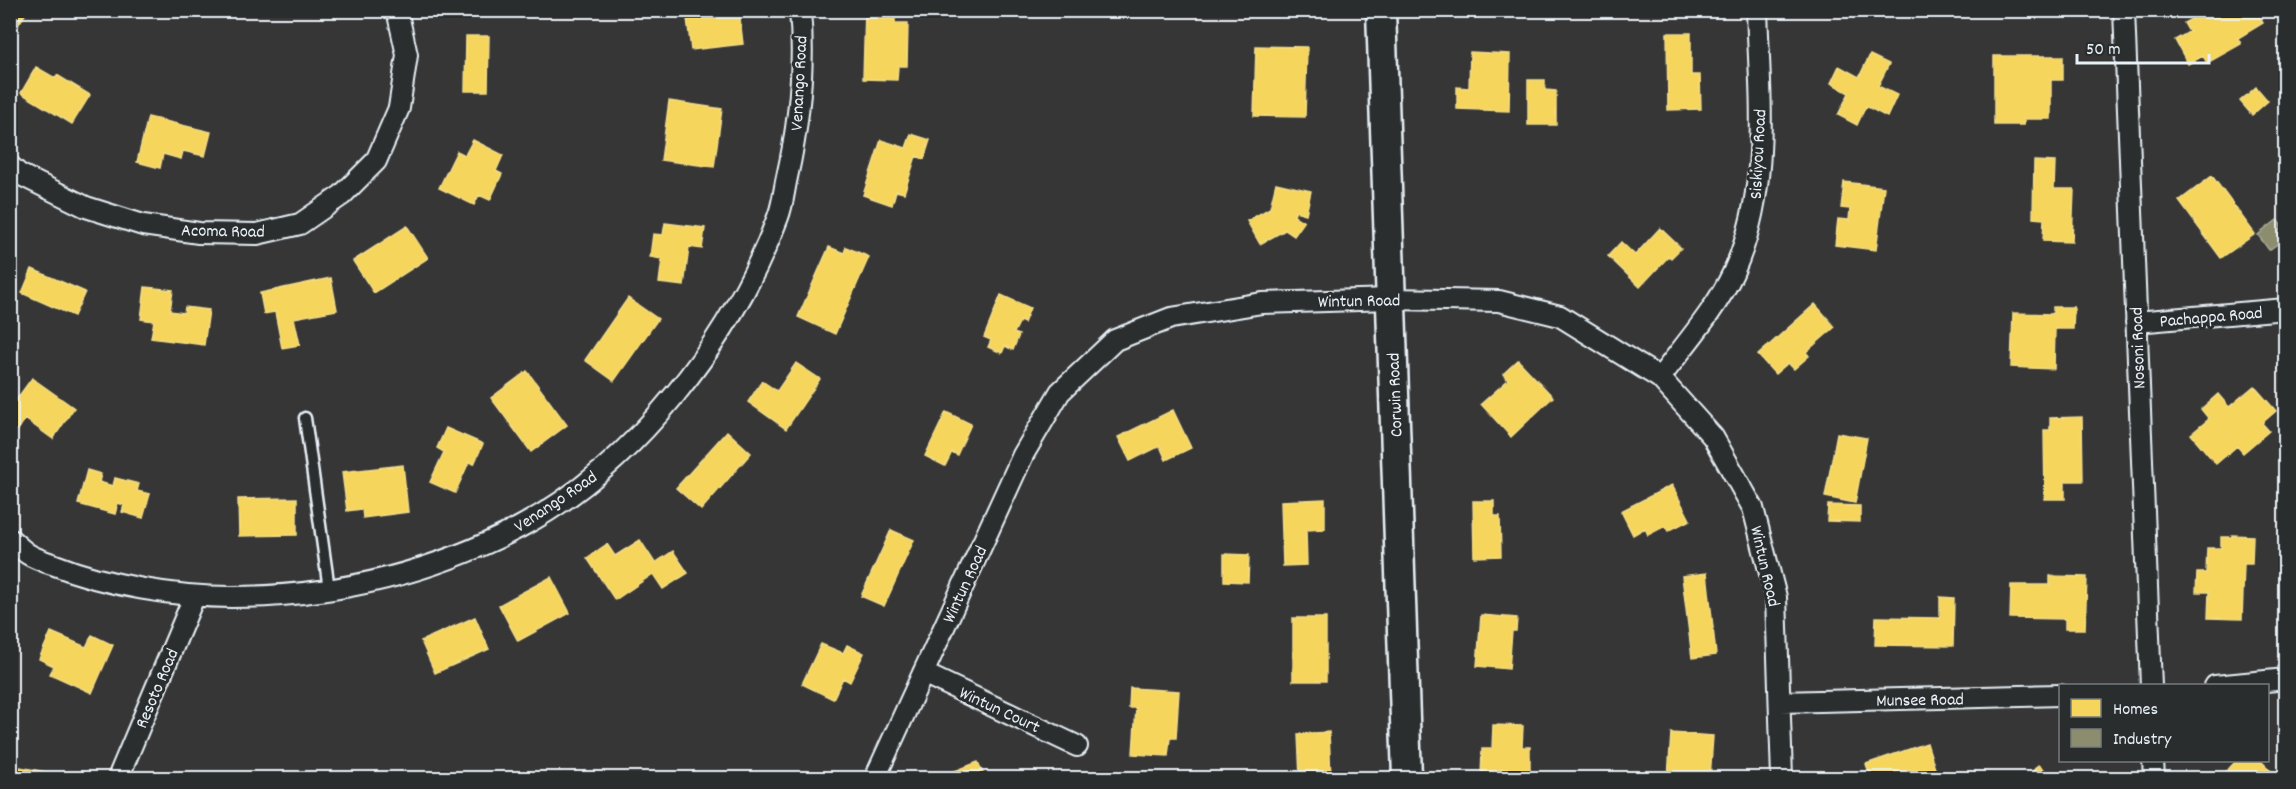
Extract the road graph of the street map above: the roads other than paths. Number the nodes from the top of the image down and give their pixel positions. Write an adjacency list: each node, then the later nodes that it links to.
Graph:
1 (396, 10): 6 (street, Acoma Road)
2 (800, 10): 13 (street, Venango Road)
3 (1381, 10): 7 (main road, Corwin Road)
4 (1756, 10): 10 (street, Siskiyou Road)
5 (2124, 10): 9 (street, Nosoni Road)
6 (13, 175)
7 (1391, 299): 10 (street, Wintun Road); 15 (street, Wintun Road); 25 (main road, Corwin Road)
8 (2286, 309): 9 (street, Pachappa Road)
9 (2136, 322): 17 (street, Nosoni Road)
10 (1660, 378): 20 (street, Wintun Road)
11 (305, 418): 13 (lane)
12 (10, 539): 14 (street, Venango Road)
13 (329, 589): 14 (street, Venango Road)
14 (194, 597): 23 (street, Resoto Road)
15 (923, 673): 21 (street, Wintun Court); 24 (street, Wintun Road)
16 (2286, 679): 18 (street)
17 (2151, 684)
18 (2235, 684)
19 (2059, 694): 20 (street, Munsee Road)
20 (1780, 702): 26 (street, Wintun Road)
21 (1077, 746)
22 (2153, 762): 27 (street)
23 (118, 778)
24 (875, 778)
25 (1407, 778)
26 (1782, 778)
27 (2154, 778)

